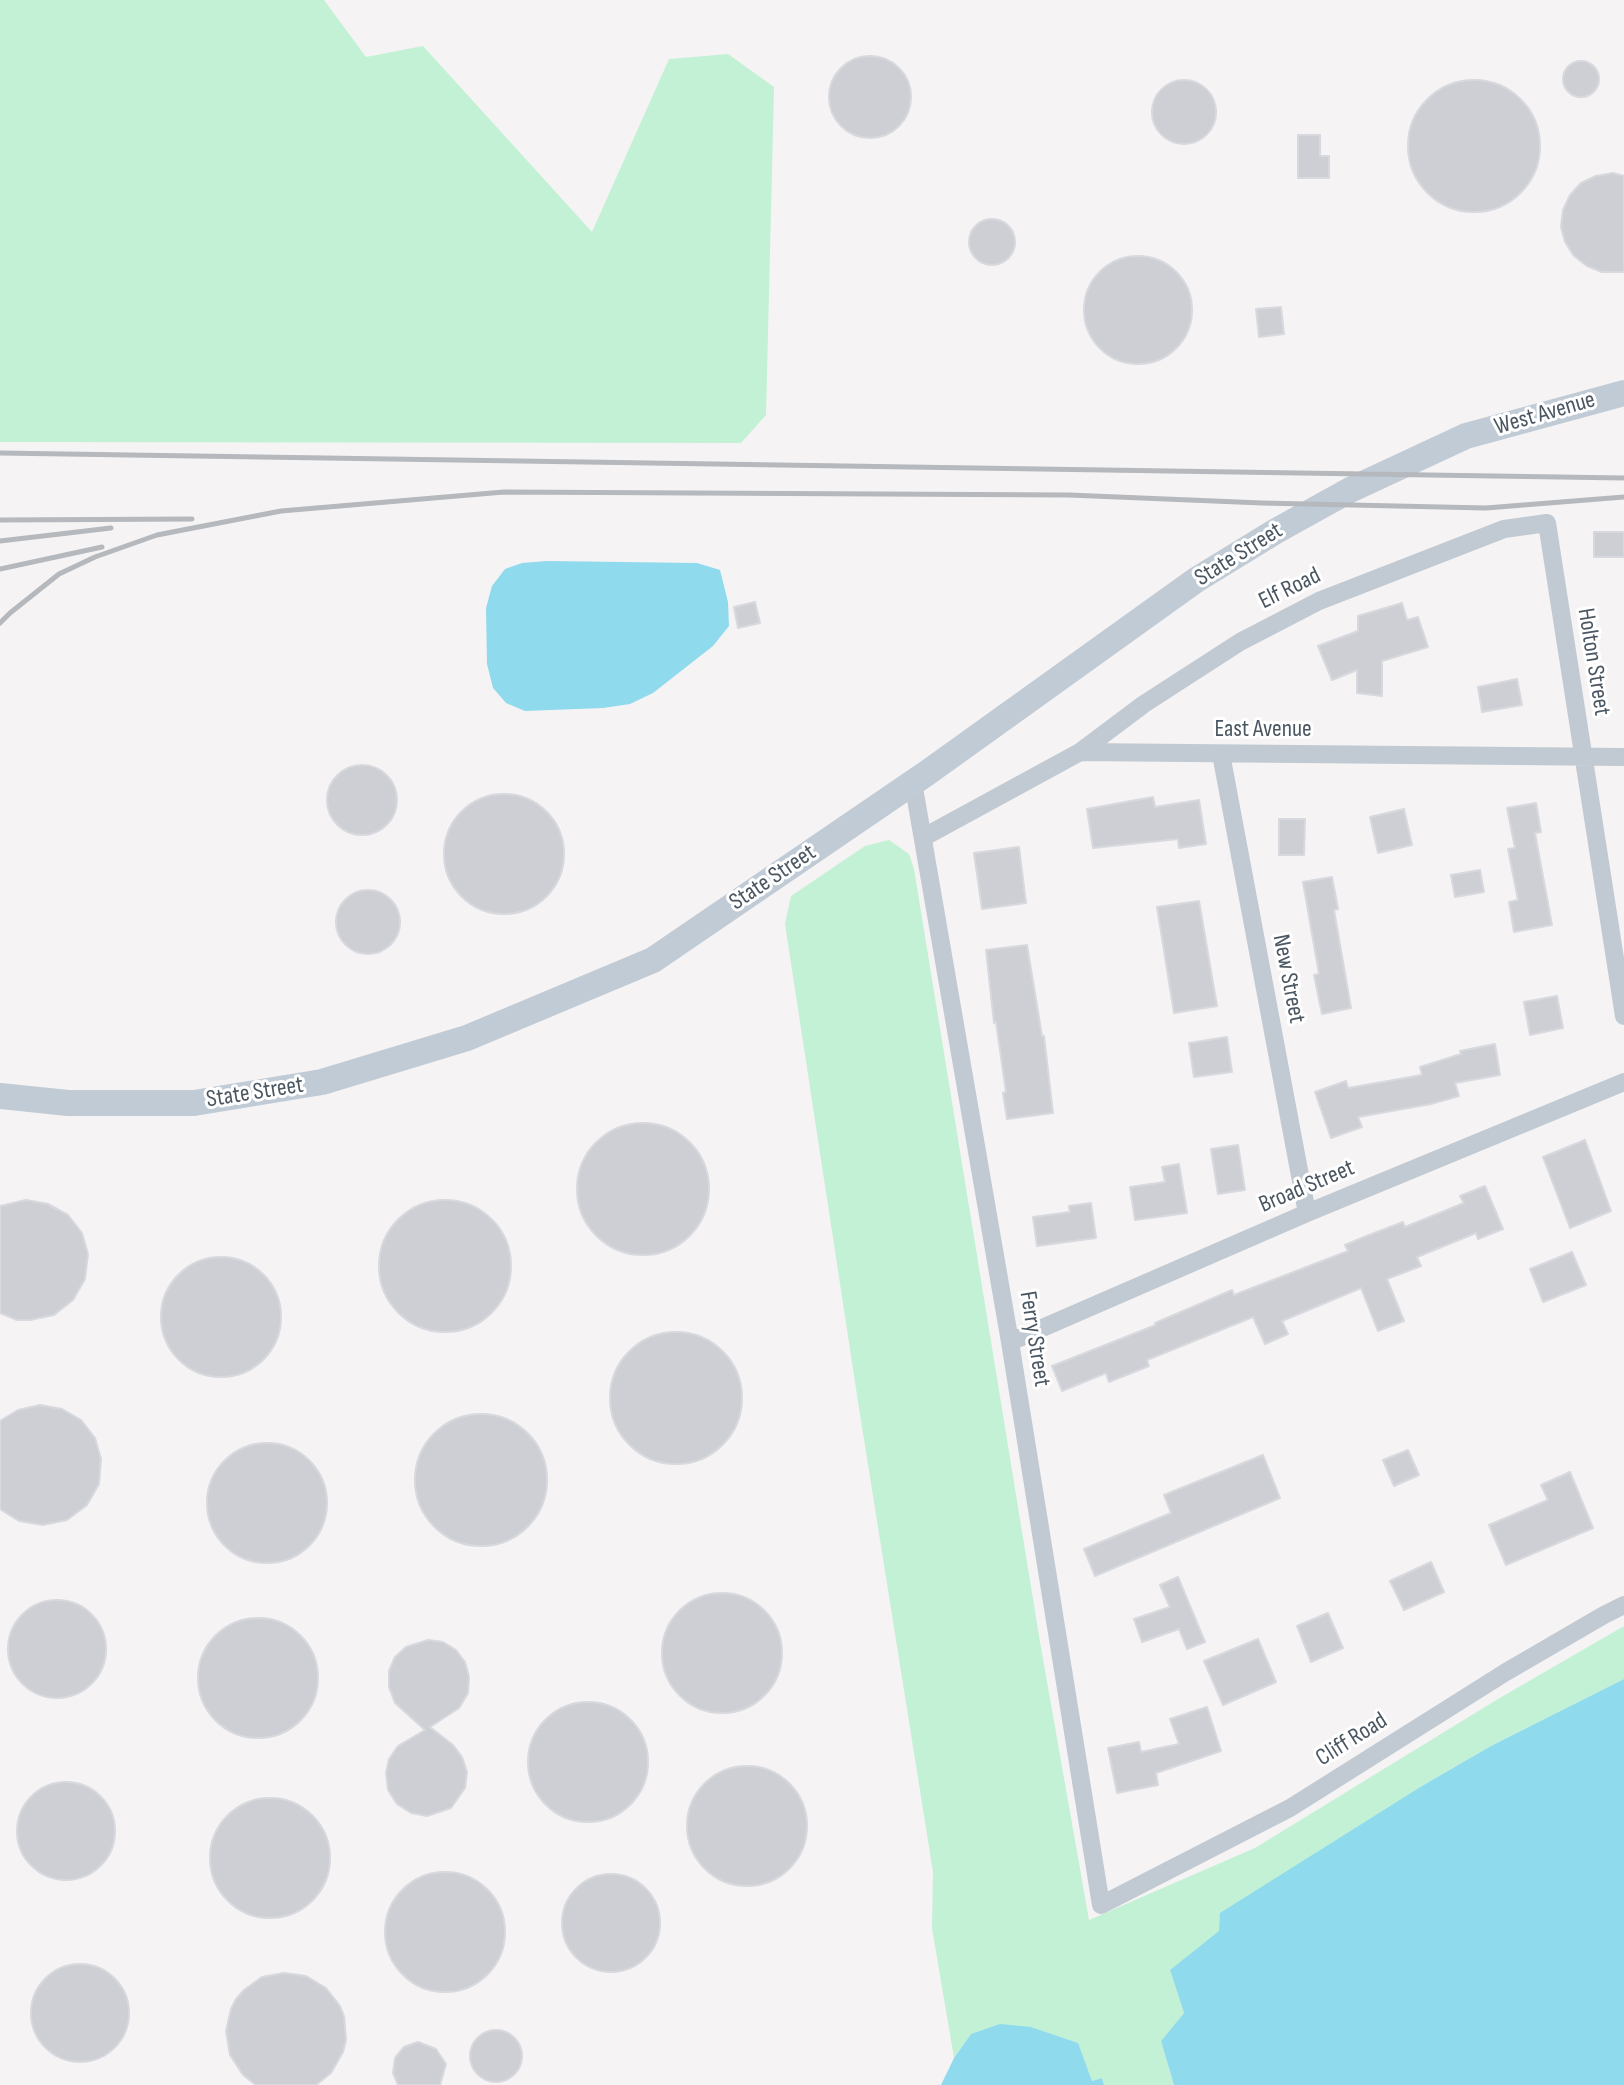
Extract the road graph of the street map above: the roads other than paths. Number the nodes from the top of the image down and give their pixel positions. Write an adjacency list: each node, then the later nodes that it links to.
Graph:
1 (1624, 393): 2 (street, West Avenue)
2 (1466, 436): 8 (street, State Street)
3 (1547, 523): 4 (street, Elf Road); 6 (street, Holton Street)
4 (1080, 752): 5 (street, East Avenue); 9 (street, East Avenue)
5 (1221, 754): 6 (street, East Avenue); 13 (street, New Street)
6 (1583, 755): 7 (street, East Avenue); 10 (street, Holton Street)
7 (1624, 757)
8 (913, 782): 9 (street, Ferry Street); 12 (street, State Street)
9 (924, 837): 14 (street, Ferry Street)
10 (1624, 1016)
11 (1624, 1082): 13 (street, Broad Street)
12 (0, 1096)
13 (1307, 1213): 14 (street, Broad Street)
14 (1010, 1342): 16 (street, Ferry Street)
15 (1624, 1605): 16 (street, Cliff Road)
16 (1101, 1905)

